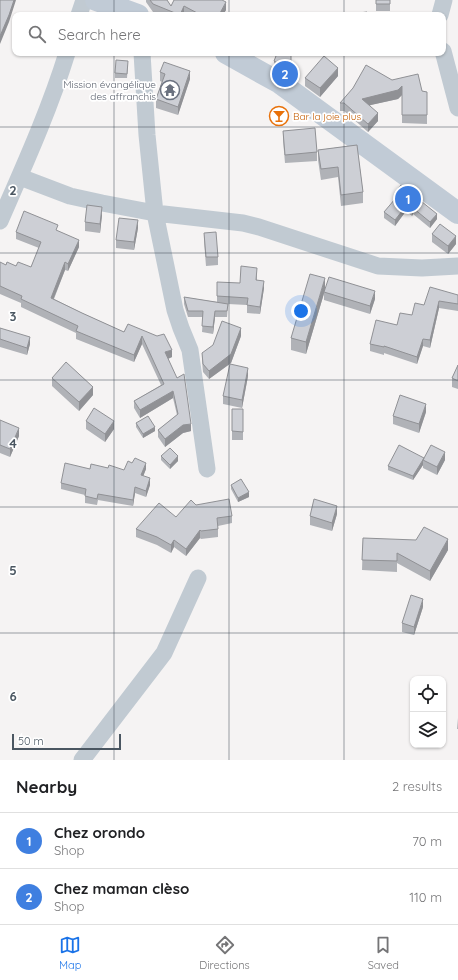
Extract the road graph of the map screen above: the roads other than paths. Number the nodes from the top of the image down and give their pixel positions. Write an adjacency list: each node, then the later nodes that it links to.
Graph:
1 (84, 0): 5 (street)
2 (96, 0): 4 (street)
3 (444, 0): 6 (street)
4 (130, 8)
5 (80, 12)
6 (441, 12)
7 (66, 56): 12 (street)
8 (142, 56): 14 (street)
9 (231, 56): 15 (street)
10 (444, 56): 11 (street)
11 (458, 108)
12 (20, 177): 13 (street); 14 (street)
13 (2, 210)
14 (155, 213): 16 (street); 17 (street)
15 (458, 213)
16 (458, 266)
17 (207, 469)
18 (198, 578): 19 (street)
19 (82, 760)

